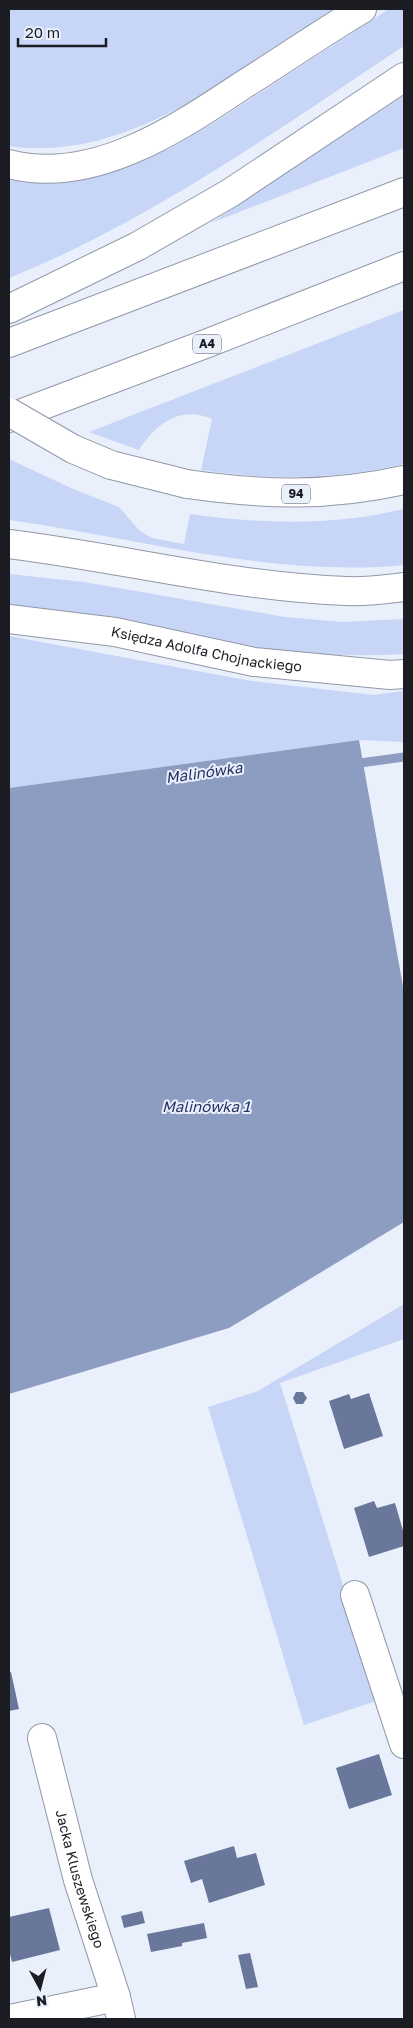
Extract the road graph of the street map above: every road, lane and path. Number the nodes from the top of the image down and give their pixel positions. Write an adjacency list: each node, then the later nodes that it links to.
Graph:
1 (362, 9): 3 (main road)
2 (404, 77): 6 (main road)
3 (9, 164)
4 (404, 192): 7 (main road)
5 (404, 266): 9 (main road, A4)
6 (9, 309)
7 (9, 343)
8 (9, 412): 10 (main road, 94, bridge)
9 (9, 418)
10 (404, 480)
11 (9, 544): 12 (main road)
12 (404, 587)
13 (9, 619): 14 (main road, Księdza Adolfa Chojnackiego)
14 (404, 674)
15 (355, 1595): 17 (main road)
16 (42, 1738): 18 (main road, Jacka Kluszewskiego)
17 (404, 1744)
18 (119, 2008): 19 (main road)
19 (10, 2019)

